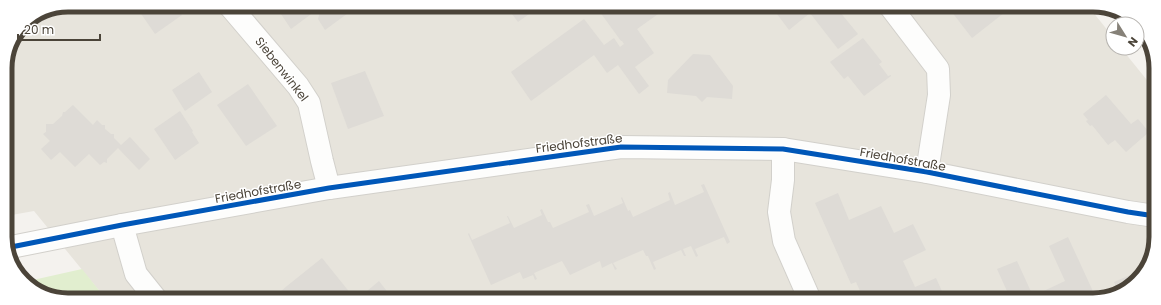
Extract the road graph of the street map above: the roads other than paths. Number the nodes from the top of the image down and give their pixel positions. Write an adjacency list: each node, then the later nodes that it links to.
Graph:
1 (235, 12): 5 (street, Siebenwinkel)
2 (895, 12): 4 (street)
3 (783, 149): 4 (street, Friedhofstraße); 5 (street, Friedhofstraße); 10 (street)
4 (927, 172): 6 (street, Friedhofstraße)
5 (329, 188): 7 (street, Friedhofstraße)
6 (1149, 215)
7 (122, 225): 8 (street, Friedhofstraße); 9 (street)
8 (13, 247)
9 (151, 293)
10 (807, 293)

